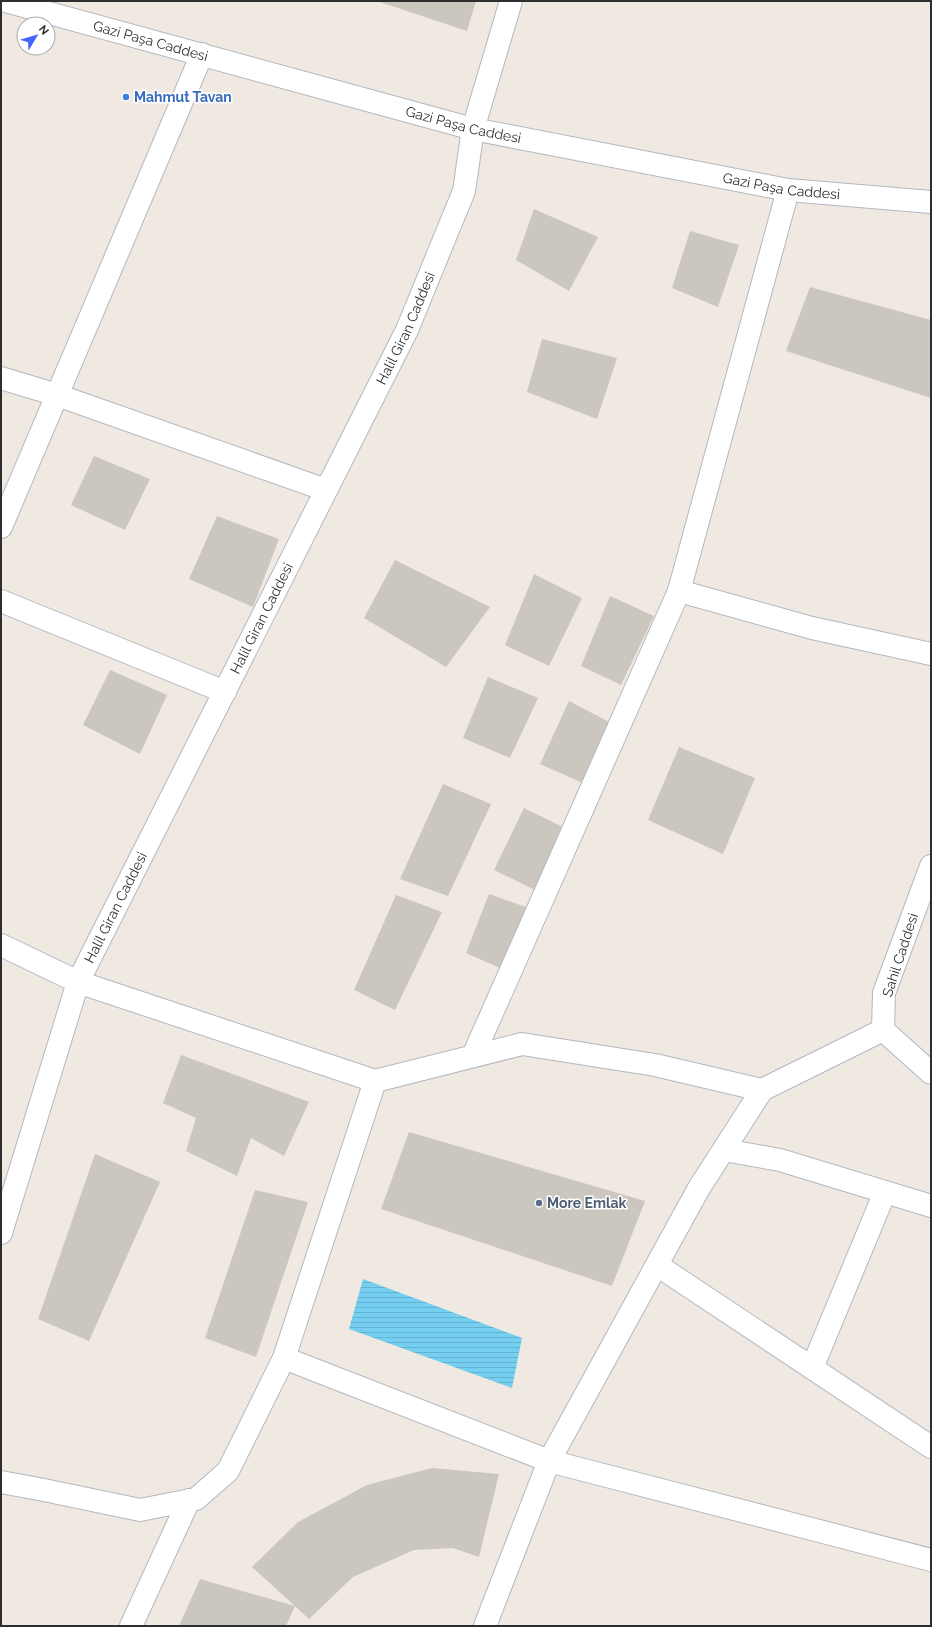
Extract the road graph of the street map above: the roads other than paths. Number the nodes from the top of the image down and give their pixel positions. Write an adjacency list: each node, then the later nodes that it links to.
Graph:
1 (5, 1): 3 (street); 4 (street, Gazi Paşa Caddesi)
2 (511, 1): 5 (street, Halil Giran Caddesi)
3 (1, 10)
4 (202, 54): 5 (street, Gazi Paşa Caddesi); 9 (street)
5 (473, 129): 6 (street, Gazi Paşa Caddesi); 10 (street, Halil Giran Caddesi)
6 (788, 190): 7 (street, Gazi Paşa Caddesi); 12 (street)
7 (931, 202)
8 (1, 378): 9 (street)
9 (57, 395): 10 (street); 11 (street)
10 (326, 490): 15 (street, Halil Giran Caddesi)
11 (1, 527)
12 (679, 591): 14 (street); 20 (street)
13 (1, 601): 15 (street)
14 (931, 654)
15 (225, 692): 18 (street, Halil Giran Caddesi)
16 (931, 866): 19 (street, Sahil Caddesi)
17 (1, 945): 18 (street)
18 (78, 982): 22 (street); 27 (street, Halil Giran Caddesi)
19 (883, 1030): 21 (street); 23 (street)
20 (473, 1056): 22 (street); 23 (street)
21 (931, 1073)
22 (375, 1081): 29 (street)
23 (762, 1090): 24 (street)
24 (724, 1150): 25 (street); 28 (street)
25 (885, 1192): 26 (street); 30 (street)
26 (931, 1206)
27 (1, 1234)
28 (657, 1265): 30 (street); 32 (street)
29 (284, 1358): 32 (street); 34 (street)
30 (812, 1368): 31 (street)
31 (931, 1447)
32 (549, 1461): 35 (street); 37 (street)
33 (1, 1482): 34 (street)
34 (189, 1500): 36 (street)
35 (931, 1560)
36 (131, 1626)
37 (485, 1626)

